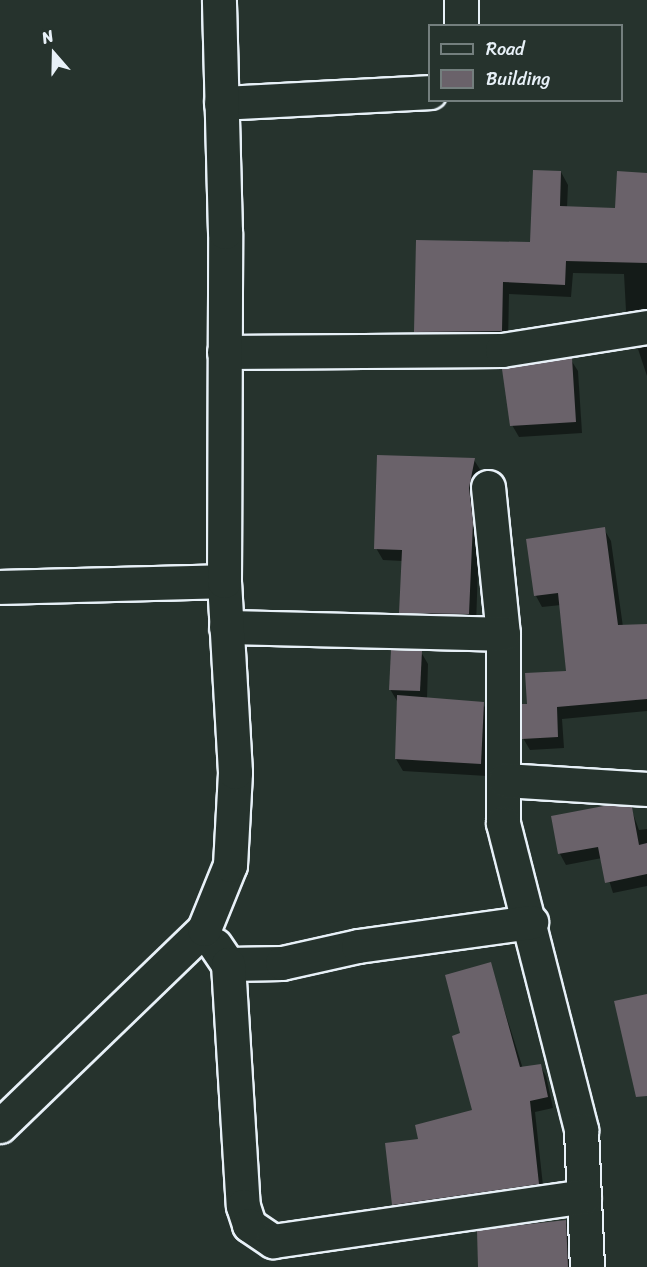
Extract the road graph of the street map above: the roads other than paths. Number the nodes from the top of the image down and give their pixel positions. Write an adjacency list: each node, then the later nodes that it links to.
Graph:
1 (219, 0): 5 (street)
2 (461, 0): 3 (street)
3 (460, 24)
4 (428, 92): 5 (street)
5 (221, 103): 7 (street)
6 (647, 327): 7 (street)
7 (224, 352): 9 (street)
8 (488, 487): 12 (street)
9 (224, 581): 10 (street); 11 (street)
10 (0, 587)
11 (226, 627): 12 (street); 16 (street)
12 (503, 634): 13 (street)
13 (505, 780): 14 (street); 15 (street)
14 (647, 789)
15 (531, 922): 17 (street); 19 (street)
16 (204, 929): 17 (street); 18 (street)
17 (228, 964): 19 (street)
18 (0, 1126)
19 (584, 1196): 20 (street)
20 (587, 1267)

